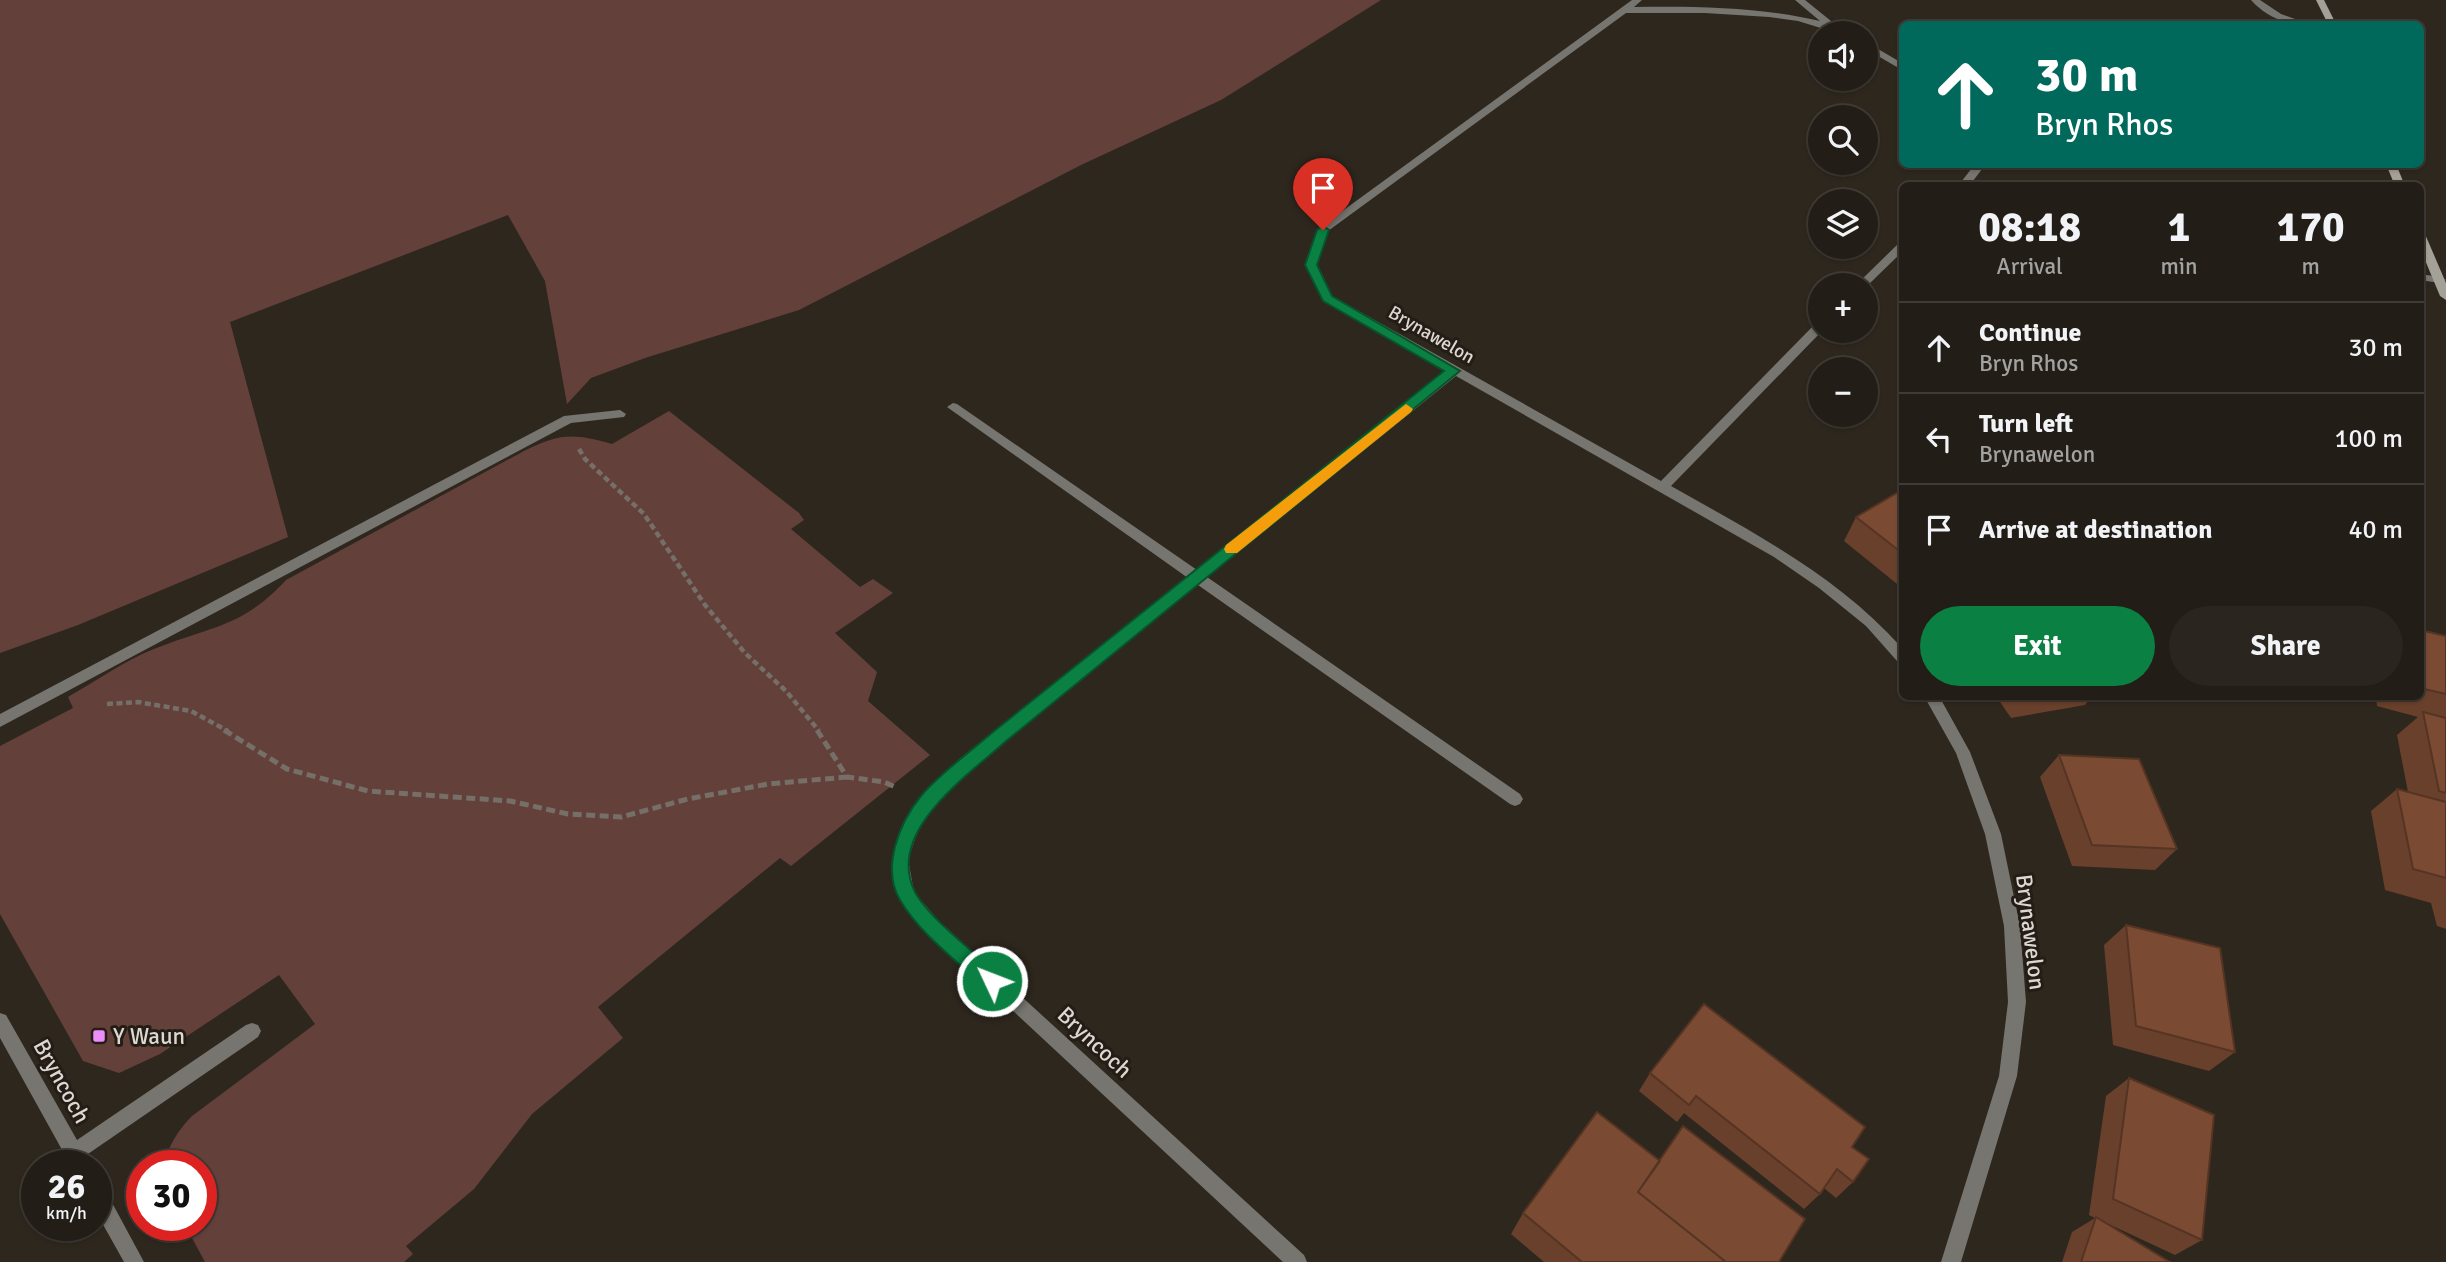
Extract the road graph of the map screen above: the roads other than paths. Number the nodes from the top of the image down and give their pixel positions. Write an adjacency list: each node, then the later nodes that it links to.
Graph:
1 (1638, 0): 5 (street, Brynawelon)
2 (1799, 0): 6 (street)
3 (2255, 0): 7 (street)
4 (2320, 0): 8 (main road)
5 (1623, 10): 9 (street); 21 (street, Brynawelon)
6 (1825, 21)
7 (2289, 21)
8 (2330, 21)
9 (1808, 23)
10 (1878, 52): 11 (street)
11 (1899, 65)
12 (1978, 168): 13 (street)
13 (1966, 182)
14 (2424, 243): 18 (main road)
15 (1899, 249): 16 (street)
16 (1874, 273)
17 (2424, 278): 18 (street)
18 (2440, 280): 19 (main road)
19 (2446, 296)
20 (1808, 338): 24 (street)
21 (1454, 371): 24 (street, Brynawelon); 25 (street, Bryncoch)
22 (953, 407): 25 (street)
23 (620, 414): 28 (street)
24 (1662, 488): 26 (street, Brynawelon)
25 (1197, 577): 29 (street); 36 (street, Bryncoch)
26 (1899, 654)
27 (1933, 700): 37 (street, Brynawelon)
28 (0, 721)
29 (1515, 799)
30 (0, 1021): 32 (street, Bryncoch)
31 (252, 1031): 33 (street)
32 (73, 1150)
33 (90, 1150)
34 (112, 1222): 35 (street)
35 (134, 1262)
36 (1297, 1262)
37 (1951, 1262)

